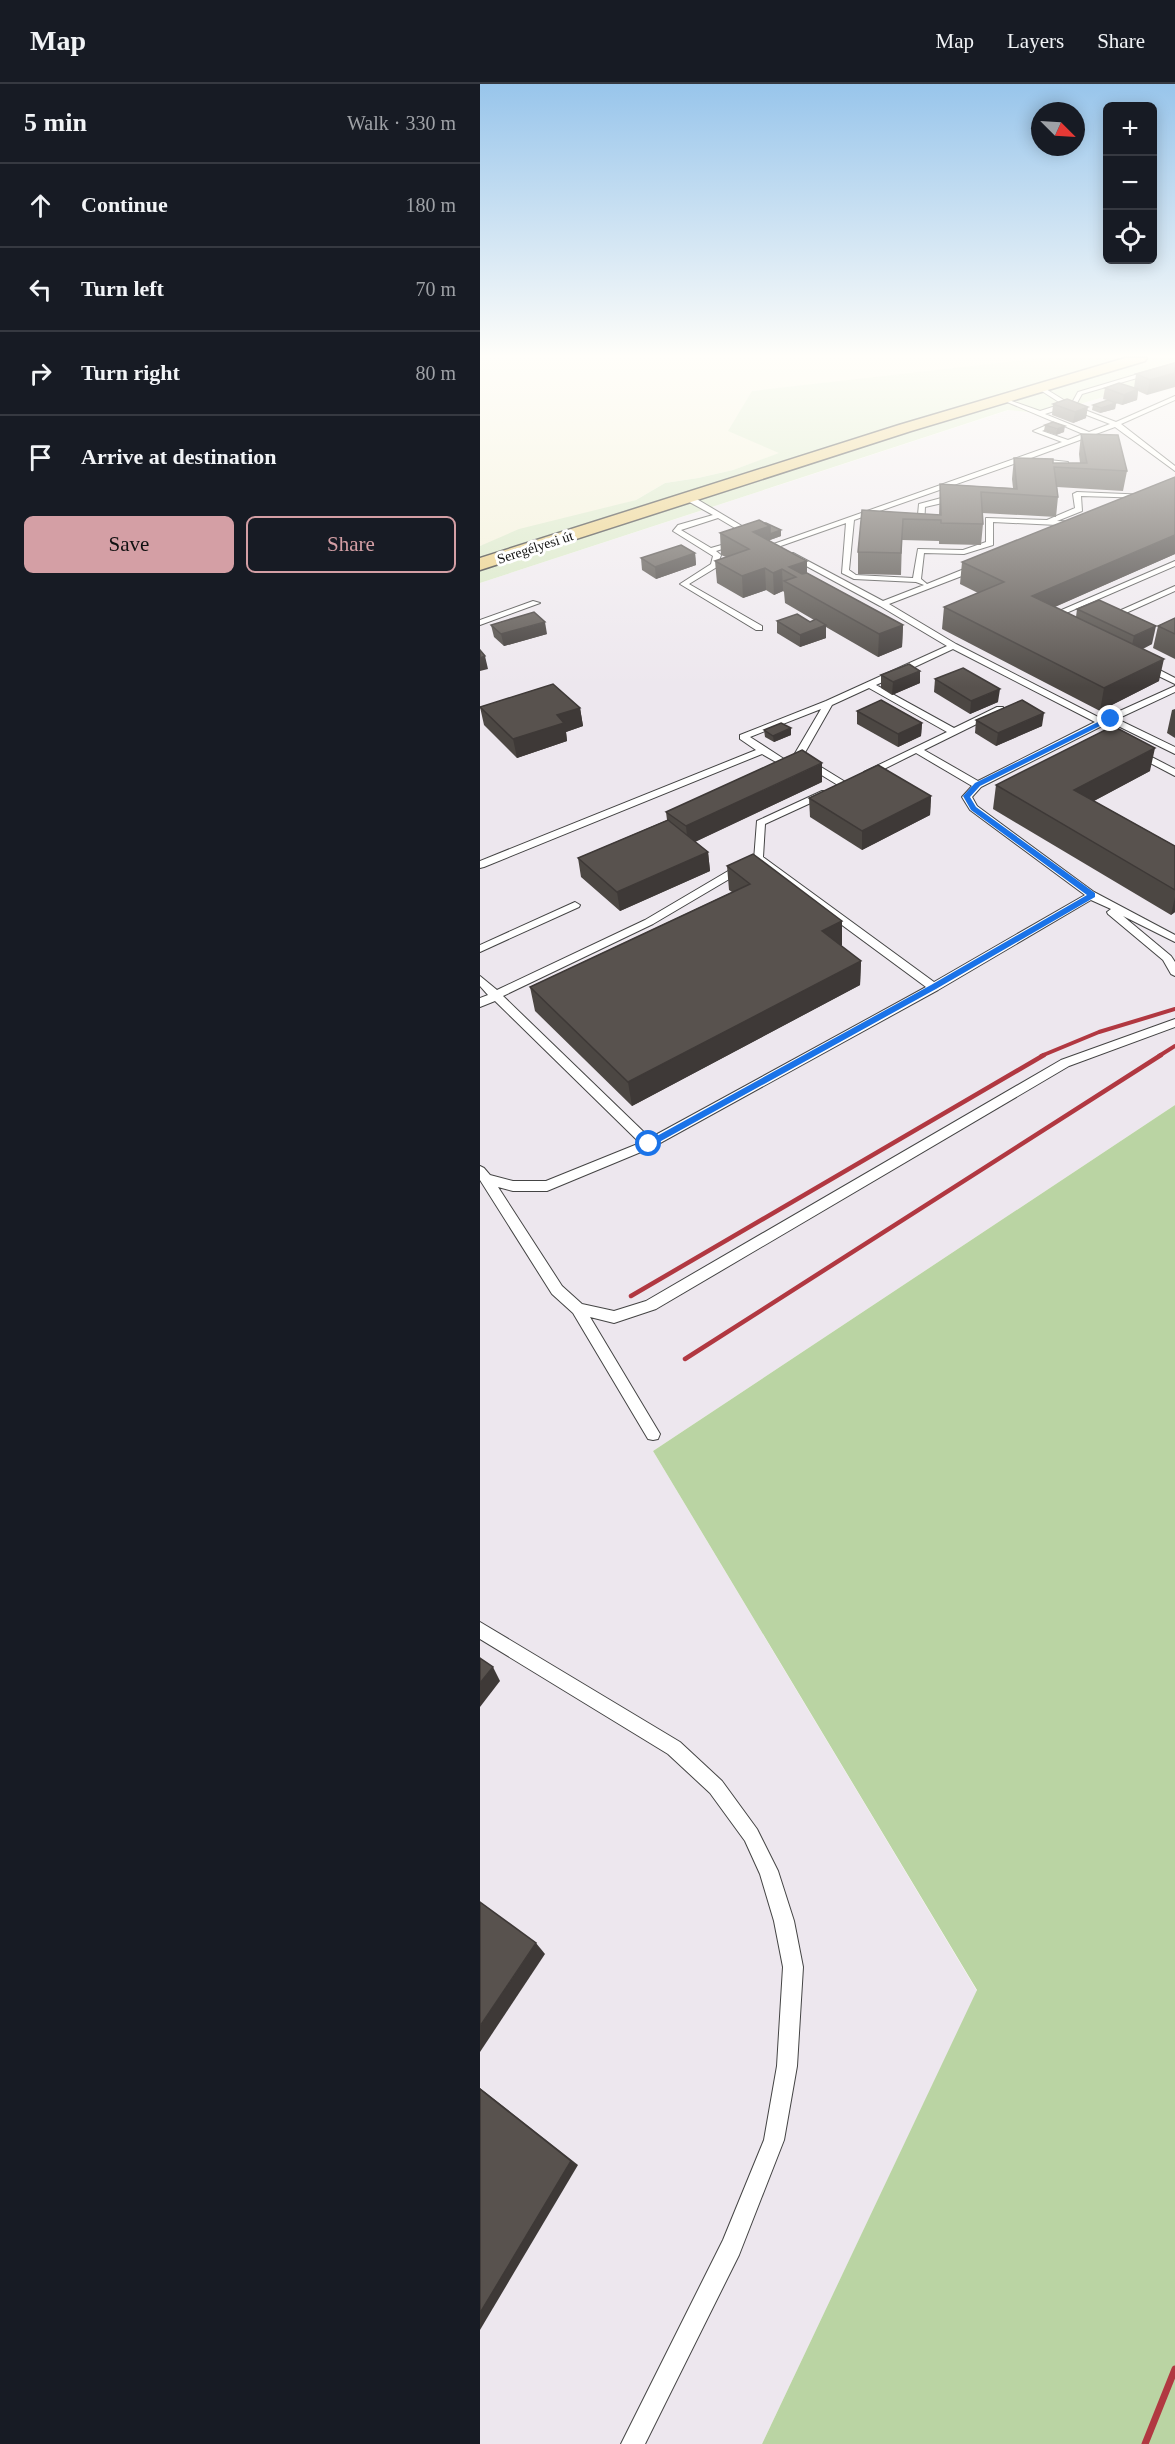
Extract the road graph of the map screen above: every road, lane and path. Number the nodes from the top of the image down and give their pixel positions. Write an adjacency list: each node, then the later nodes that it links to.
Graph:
1 (779, 468): 7 (main road, Seregélyesi út)
2 (998, 468): 5 (lane)
3 (1067, 468): 4 (lane)
4 (1057, 475)
5 (957, 483): 6 (lane); 12 (lane)
6 (970, 489)
7 (687, 497): 10 (lane); 20 (main road, Seregélyesi út)
8 (965, 499): 14 (lane)
9 (1139, 504): 11 (lane)
10 (716, 516): 16 (lane); 18 (lane)
11 (1046, 522): 15 (lane); 22 (lane)
12 (850, 523): 13 (lane); 17 (lane); 22 (lane)
13 (861, 526)
14 (908, 527)
15 (1065, 533)
16 (753, 536): 17 (lane); 18 (lane)
17 (772, 546): 26 (lane)
18 (710, 551): 30 (lane)
19 (1175, 563): 29 (lane)
20 (480, 564)
21 (981, 565): 23 (lane)
22 (916, 580): 23 (lane)
23 (928, 586): 26 (lane)
24 (1175, 588): 27 (lane)
25 (536, 603): 28 (lane)
26 (883, 603): 31 (lane)
27 (1114, 615)
28 (480, 622)
29 (1058, 623)
30 (759, 628)
31 (953, 646): 34 (lane); 38 (lane)
32 (1132, 660): 33 (lane)
33 (1175, 681)
34 (868, 684): 36 (lane); 40 (lane)
35 (1175, 690): 38 (lane)
36 (830, 702): 43 (lane); 46 (lane)
37 (1000, 709): 40 (lane)
38 (1107, 720): 39 (lane); 45 (lane)
39 (1092, 728): 41 (lane); 49 (lane)
40 (954, 732): 44 (lane)
41 (1102, 733)
42 (1123, 745): 47 (lane)
43 (764, 750): 46 (lane); 51 (lane)
44 (919, 751): 48 (lane); 49 (lane)
45 (1175, 751)
46 (798, 757): 48 (lane)
47 (1175, 773)
48 (843, 785): 50 (lane)
49 (978, 785): 52 (lane)
50 (758, 858): 58 (lane); 59 (lane)
51 (480, 865)
52 (1092, 895): 54 (lane); 56 (lane); 58 (lane)
53 (576, 905): 55 (lane)
54 (1175, 939)
55 (480, 949)
56 (1175, 972)
57 (480, 980): 59 (lane)
58 (933, 987): 62 (lane)
59 (497, 995): 60 (lane); 62 (lane)
60 (480, 1003)
61 (1175, 1023): 64 (lane)
62 (649, 1144): 63 (lane)
63 (483, 1175): 64 (lane)
64 (578, 1309): 65 (lane)
65 (653, 1434)
66 (480, 1630): 67 (lane)
67 (633, 2444)

